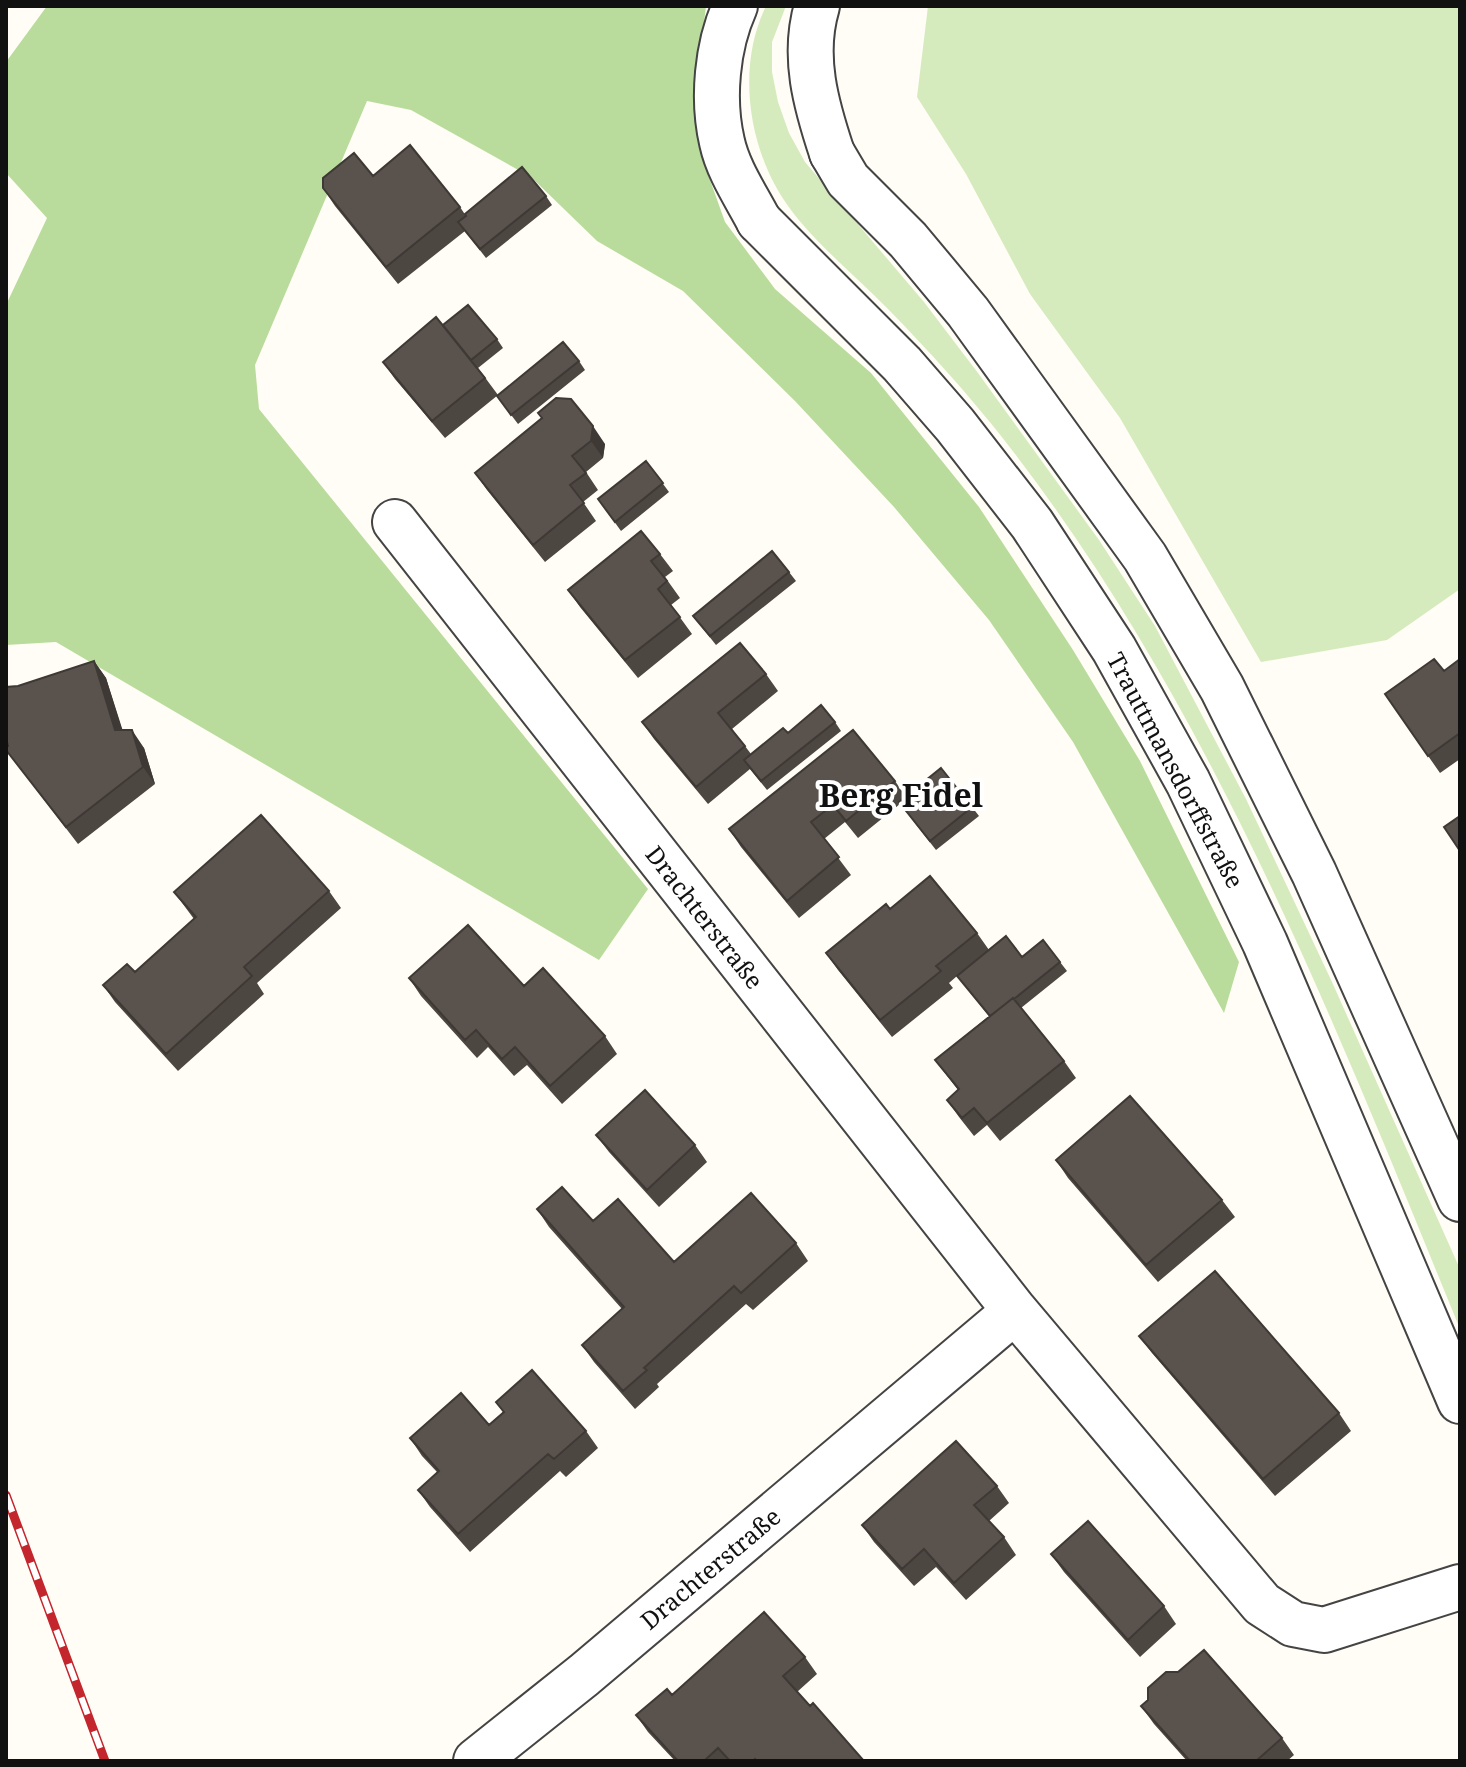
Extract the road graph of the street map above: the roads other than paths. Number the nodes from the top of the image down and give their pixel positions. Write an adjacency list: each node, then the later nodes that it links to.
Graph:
1 (735, 6): 6 (street, Trauttmansdorffstraße)
2 (817, 6): 4 (street)
3 (395, 522): 5 (street, Drachterstraße)
4 (1460, 1199)
5 (1015, 1311): 7 (street, Drachterstraße); 8 (street, Drachterstraße)
6 (1460, 1401)
7 (1460, 1587)
8 (476, 1761)

